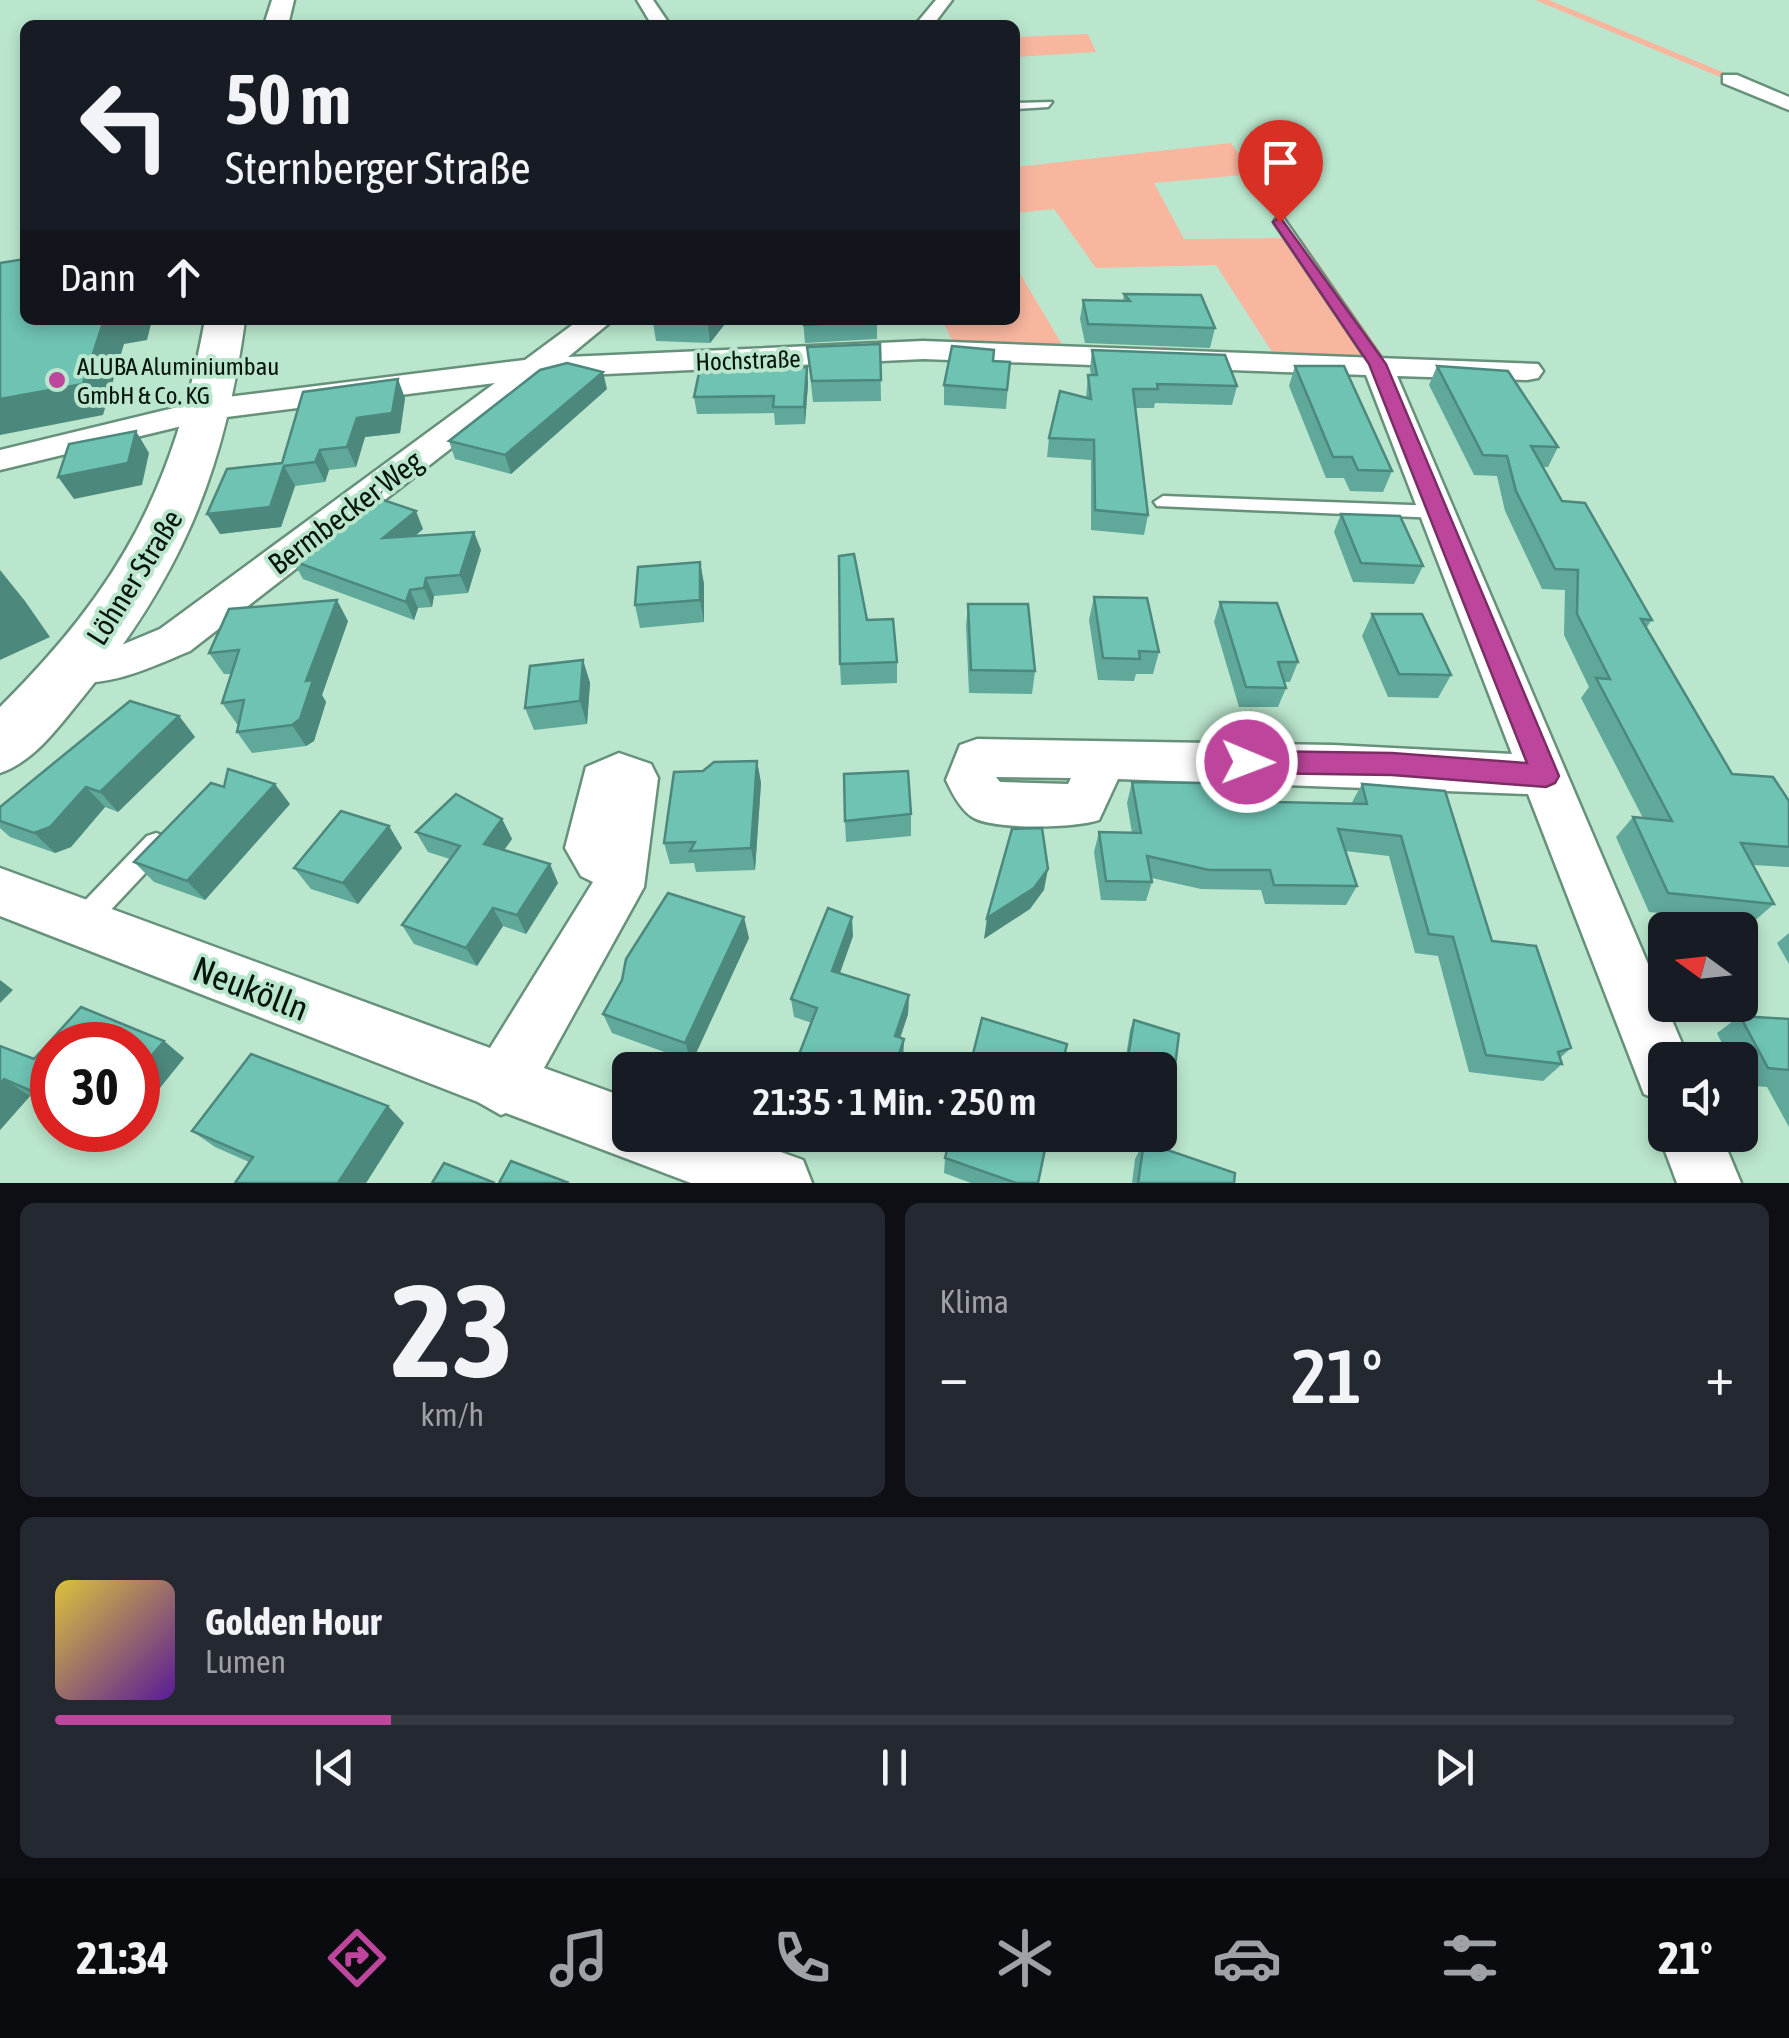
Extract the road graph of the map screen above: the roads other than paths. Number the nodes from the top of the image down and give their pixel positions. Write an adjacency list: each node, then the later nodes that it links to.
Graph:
1 (944, 0): 2 (street)
2 (928, 20)
3 (1730, 79): 5 (street)
4 (1048, 104): 6 (lane)
5 (1789, 104)
6 (1020, 106)
7 (1280, 222): 10 (lane)
8 (224, 325): 13 (main road, Löhner Straße)
9 (592, 325): 11 (street, Bermbecker Weg)
10 (1378, 364): 11 (street, Hochstraße); 12 (street, Hochstraße); 16 (street)
11 (536, 368): 13 (street, Hochstraße); 17 (street, Bermbecker Weg)
12 (1527, 371)
13 (211, 409): 14 (street, Hochstraße); 17 (main road, Löhner Straße)
14 (0, 460)
15 (1163, 502): 16 (lane)
16 (1439, 512): 20 (street)
17 (74, 668): 18 (main road, Löhner Straße)
18 (0, 747)
19 (1102, 760): 20 (street)
20 (1546, 776): 25 (street)
21 (177, 822): 24 (lane)
22 (620, 870): 26 (street)
23 (0, 892): 24 (street, Neukölln)
24 (81, 922): 26 (street, Neukölln)
25 (1653, 1042)
26 (501, 1085): 27 (street, Neukölln)
27 (612, 1124)
28 (692, 1152): 30 (street)
29 (1697, 1152): 31 (street)
30 (780, 1183)
31 (1709, 1183)

